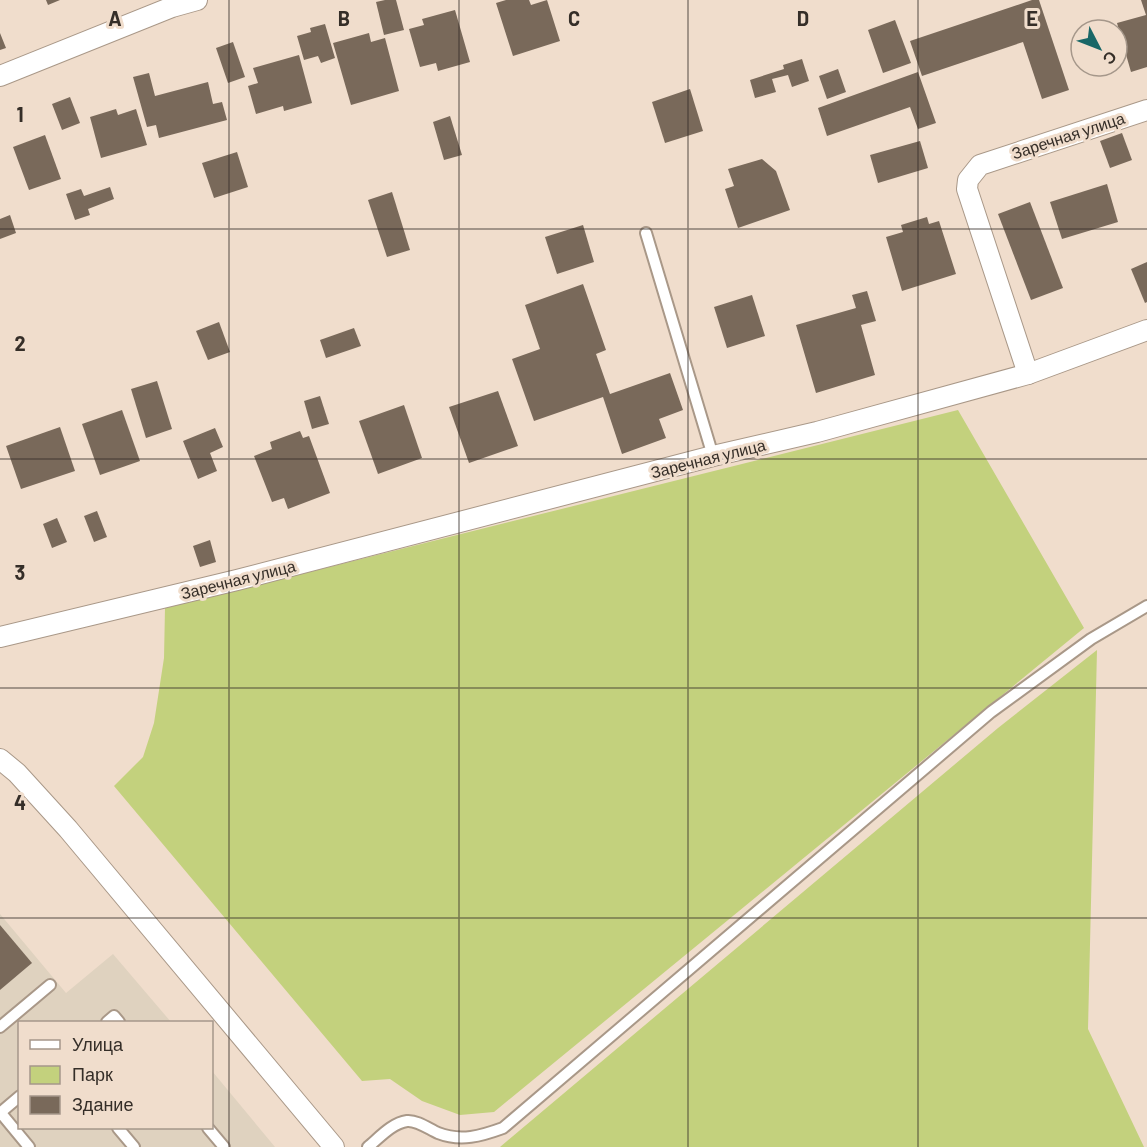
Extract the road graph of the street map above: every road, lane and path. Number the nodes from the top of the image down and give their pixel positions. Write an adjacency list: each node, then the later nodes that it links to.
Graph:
1 (197, 0): 2 (street)
2 (171, 3): 3 (street)
3 (0, 76)
4 (1147, 110): 7 (street, Заречная улица)
5 (646, 233): 8 (lane)
6 (1147, 330): 7 (street)
7 (1028, 374): 8 (street, Заречная улица)
8 (713, 456): 10 (street, Заречная улица)
9 (1147, 606): 22 (lane)
10 (0, 637)
11 (0, 759): 21 (street)
12 (50, 985): 13 (lane)
13 (0, 1027)
14 (18, 1098): 15 (lane)
15 (0, 1112): 18 (lane)
16 (119, 1129): 19 (lane)
17 (209, 1129): 20 (lane)
18 (29, 1147)
19 (134, 1147)
20 (224, 1147)
21 (334, 1147)
22 (368, 1147)

